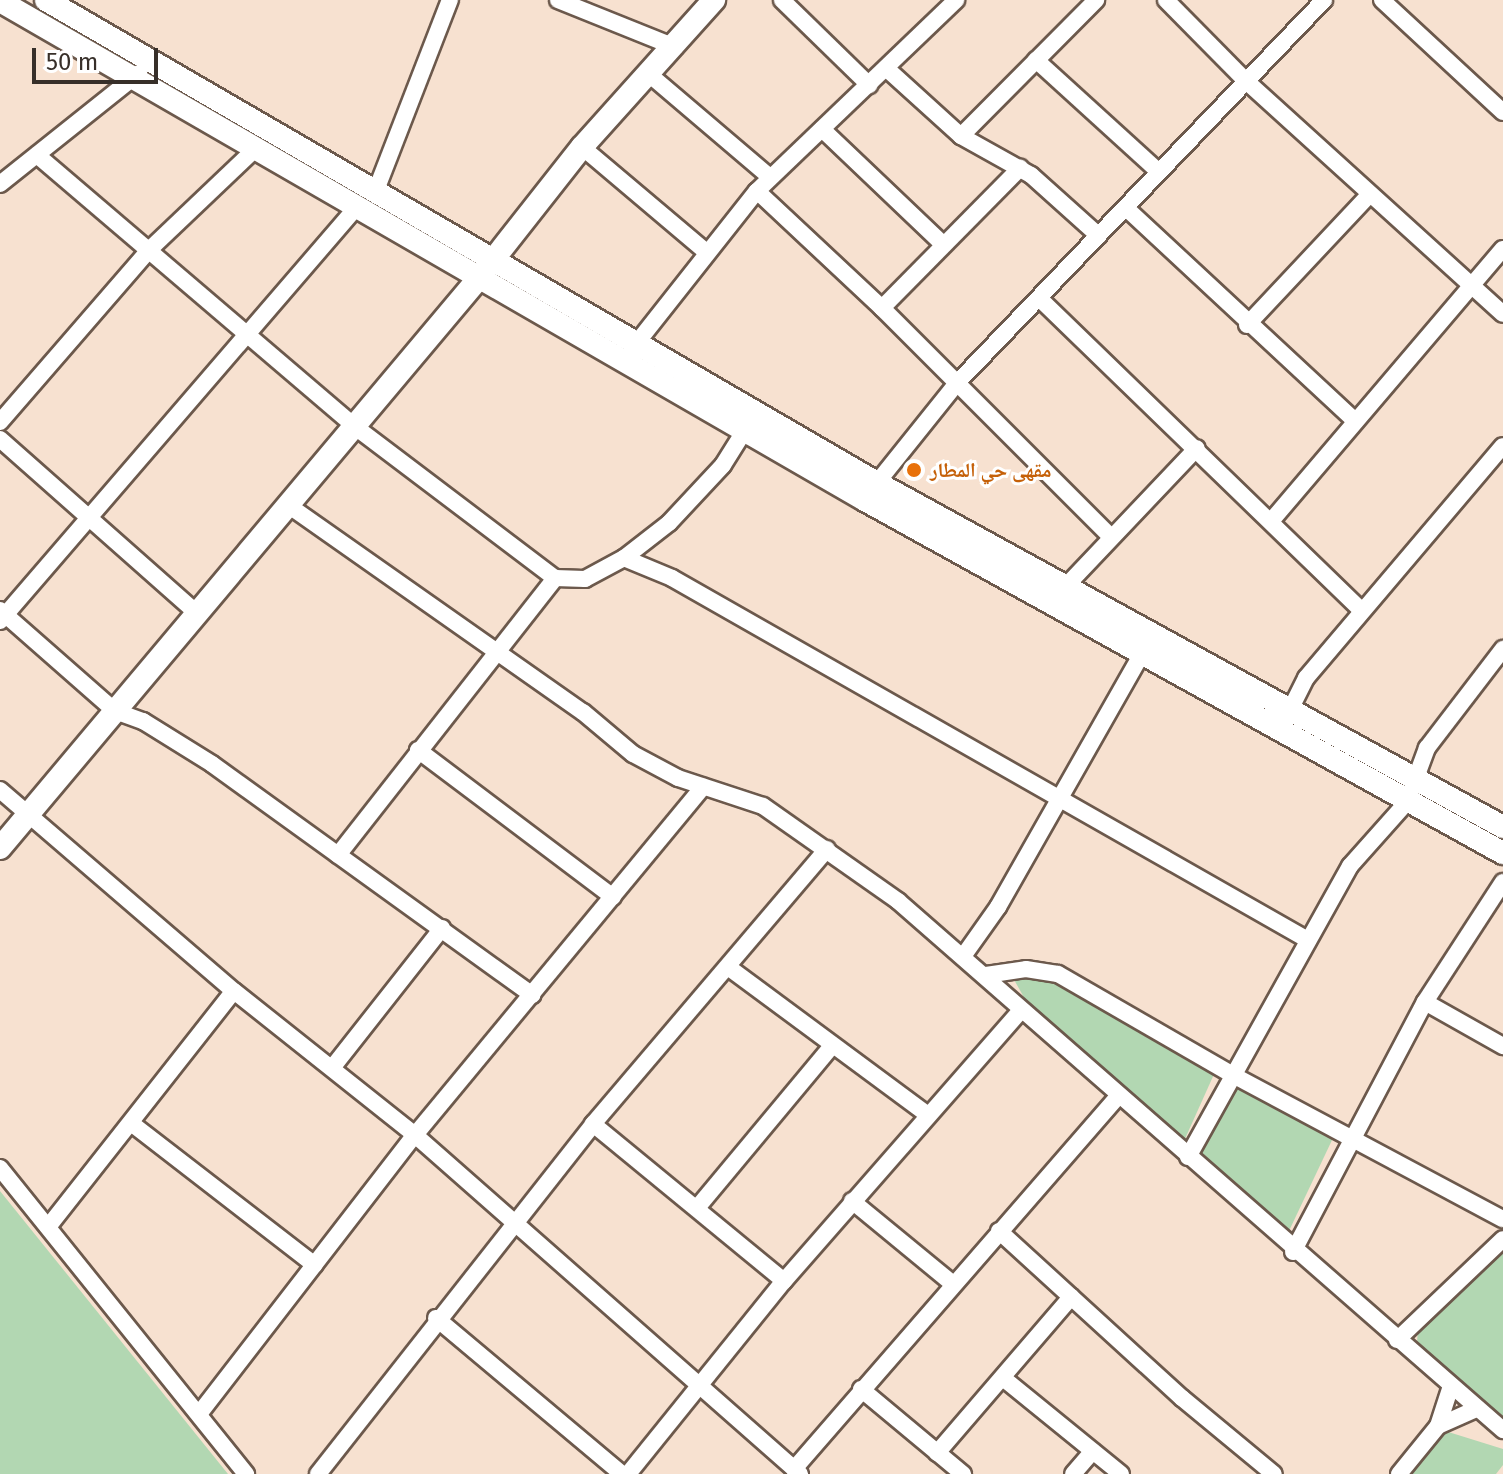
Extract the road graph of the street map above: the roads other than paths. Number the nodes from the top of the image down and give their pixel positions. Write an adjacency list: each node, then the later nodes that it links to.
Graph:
1 (46, 0): 14 (street)
2 (450, 0): 31 (street)
3 (558, 0): 12 (street)
4 (714, 0): 12 (street)
5 (782, 0): 18 (street)
6 (956, 0): 15 (street)
7 (1096, 0): 13 (street)
8 (1166, 0): 17 (street)
9 (1324, 0): 17 (street)
10 (1382, 0): 19 (street)
11 (0, 1): 14 (street)
12 (675, 47): 16 (street)
13 (1036, 60): 21 (street); 27 (street)
14 (143, 69): 23 (street); 24 (street); 25 (street)
15 (887, 69): 18 (street); 21 (street)
16 (650, 75): 22 (street); 28 (street)
17 (1245, 80): 27 (street); 32 (street)
18 (869, 85): 20 (street)
19 (1503, 112)
20 (822, 129): 28 (street); 36 (street)
21 (961, 136): 26 (street)
22 (582, 147): 39 (street); 40 (street)
23 (256, 148): 25 (street); 38 (street)
24 (37, 155): 29 (street); 38 (street)
25 (308, 166): 31 (street); 34 (street)
26 (1020, 168): 35 (street); 36 (street)
27 (1159, 172): 33 (street)
28 (770, 177): 30 (street)
29 (0, 184)
30 (757, 191): 39 (street); 44 (street)
31 (375, 193): 40 (street)
32 (1369, 195): 42 (street); 46 (street)
33 (1126, 208): 35 (street); 46 (street)
34 (355, 209): 41 (street); 47 (street)
35 (1099, 236): 43 (street)
36 (944, 245): 44 (street)
37 (1503, 249): 42 (street)
38 (149, 250): 47 (street); 52 (street)
39 (705, 251): 48 (street)
40 (491, 259): 41 (street); 48 (street)
41 (478, 279): 48 (street); 53 (street)
42 (1471, 286): 45 (street); 51 (street)
43 (1039, 298): 49 (street); 56 (street)
44 (882, 308): 49 (street)
45 (1503, 314)
46 (1247, 325): 51 (street)
47 (249, 335): 53 (street); 59 (street)
48 (631, 352): 50 (street)
49 (956, 384): 57 (street); 61 (street)
50 (750, 421): 57 (street); 62 (street)
51 (1355, 421): 60 (street)
52 (0, 422)
53 (354, 426): 58 (street); 63 (street)
54 (0, 439): 59 (street)
55 (1503, 446): 65 (street)
56 (1197, 448): 60 (street); 61 (street)
57 (871, 492): 64 (street); 70 (street)
58 (288, 505): 66 (street); 71 (street)
59 (86, 515): 66 (street); 67 (street)
60 (1272, 520): 65 (street)
61 (1110, 536): 64 (street)
62 (624, 558): 63 (street); 78 (street)
63 (555, 578): 71 (street)
64 (1068, 584): 68 (street)
65 (1361, 610): 73 (street)
66 (197, 613): 72 (street)
67 (2, 616): 72 (street)
68 (1154, 632): 70 (street); 73 (street)
69 (1503, 649): 75 (street)
70 (1143, 652): 73 (street); 78 (street)
71 (493, 653): 74 (street); 76 (street)
72 (115, 711): 80 (street); 85 (street)
73 (1285, 720): 75 (street); 79 (street)
74 (418, 750): 85 (street); 87 (street)
75 (1418, 781): 79 (street); 81 (street)
76 (703, 787): 83 (street); 87 (street)
77 (0, 790): 80 (street)
78 (1060, 796): 89 (street); 90 (street)
79 (1407, 802): 84 (street); 89 (street)
80 (28, 814): 82 (street); 93 (street)
81 (1503, 827)
82 (0, 848)
83 (827, 849): 90 (street); 91 (street)
84 (1503, 853)
85 (338, 855): 88 (street)
86 (1503, 882): 95 (street)
87 (613, 897): 94 (street)
88 (442, 928): 94 (street); 99 (street)
89 (1308, 940): 100 (street)
90 (964, 955): 92 (street)
91 (728, 967): 97 (street); 104 (street)
92 (986, 975): 96 (street); 100 (street)
93 (234, 991): 99 (street); 103 (street)
94 (532, 995): 105 (street)
95 (1425, 1002): 98 (street); 106 (street)
96 (1021, 1010): 101 (street); 102 (street)
97 (832, 1046): 102 (street); 110 (street)
98 (1503, 1046)
99 (332, 1068): 105 (street)
100 (1231, 1074): 106 (street); 107 (street)
101 (1118, 1096): 107 (street); 114 (street)
102 (928, 1115): 109 (street)
103 (131, 1123): 113 (street); 117 (street)
104 (593, 1124): 110 (street); 112 (street)
105 (415, 1135): 112 (street); 117 (street)
106 (1350, 1138): 111 (street); 116 (street)
107 (1188, 1157): 116 (street)
108 (0, 1168): 113 (street)
109 (852, 1201): 118 (street); 119 (street)
110 (697, 1208): 118 (street)
111 (1503, 1219)
112 (514, 1222): 121 (street); 124 (street)
113 (48, 1227): 128 (street)
114 (999, 1231): 119 (street); 120 (street)
115 (1503, 1239): 122 (street)
116 (1293, 1252): 122 (street)
117 (315, 1265): 128 (street)
118 (784, 1281): 124 (street)
119 (952, 1283): 126 (street)
120 (1071, 1297): 123 (street); 140 (street)
121 (436, 1318): 136 (street); 137 (street)
122 (1397, 1340): 125 (street)
123 (1003, 1378): 131 (street); 132 (street)
124 (699, 1382): 133 (street); 137 (street)
125 (1451, 1386): 127 (street); 129 (street)
126 (861, 1389): 132 (street); 133 (street)
127 (1476, 1409): 129 (street); 130 (street)
128 (199, 1414): 135 (street)
129 (1438, 1426): 141 (street)
130 (1503, 1430)
131 (1093, 1451): 138 (street); 139 (street)
132 (937, 1453): 134 (street)
133 (797, 1472)
134 (957, 1472)
135 (246, 1474)
136 (318, 1474)
137 (625, 1474)
138 (1073, 1474)
139 (1121, 1474)
140 (1274, 1474)
141 (1399, 1474)

